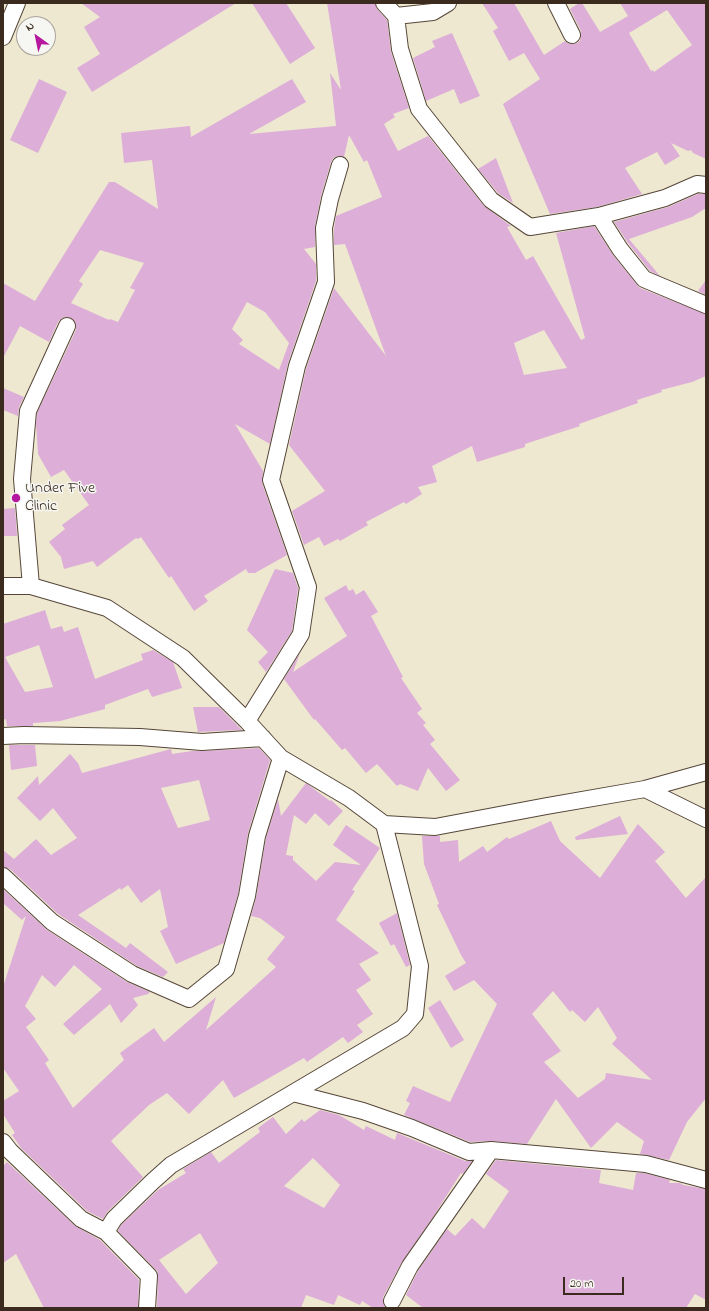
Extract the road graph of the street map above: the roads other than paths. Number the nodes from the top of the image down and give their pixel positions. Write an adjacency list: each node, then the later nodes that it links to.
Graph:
1 (17, 3): 7 (street)
2 (384, 3): 5 (street)
3 (448, 3): 5 (street)
4 (556, 3): 6 (street)
5 (396, 16): 10 (street)
6 (572, 35)
7 (3, 37)
8 (340, 165): 15 (street)
9 (706, 185): 10 (street)
10 (599, 216): 11 (street)
11 (706, 305)
12 (67, 326): 14 (street)
13 (3, 586): 14 (street)
14 (31, 586): 15 (street)
15 (246, 721): 17 (street)
16 (3, 736): 17 (street)
17 (262, 738): 18 (street)
18 (281, 758): 22 (street); 23 (street)
19 (706, 772): 20 (street)
20 (645, 789): 21 (street); 22 (street)
21 (706, 819)
22 (384, 824): 24 (street)
23 (3, 876)
24 (293, 1093): 26 (street); 28 (street)
25 (3, 1142): 28 (street)
26 (491, 1150): 27 (street); 29 (street)
27 (706, 1180)
28 (106, 1232): 30 (street)
29 (392, 1301)
30 (147, 1308)

